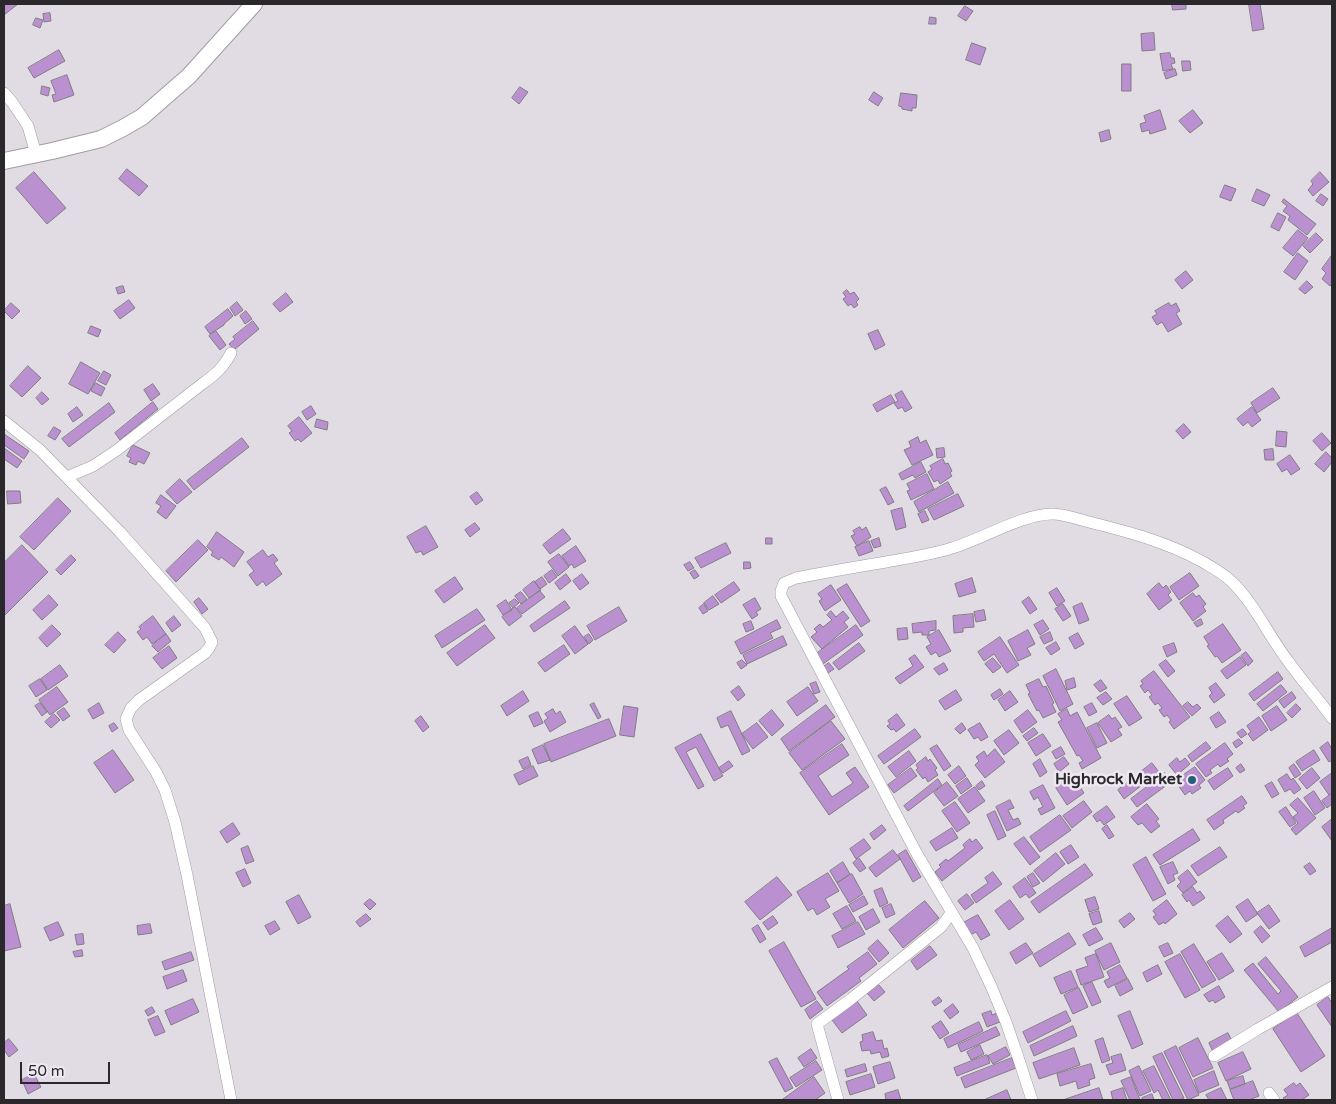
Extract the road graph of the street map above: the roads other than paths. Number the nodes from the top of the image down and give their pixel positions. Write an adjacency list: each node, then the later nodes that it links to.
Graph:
1 (254, 4): 3 (street)
2 (4, 93): 3 (street)
3 (36, 154): 4 (street)
4 (4, 161)
5 (231, 353): 7 (street)
6 (4, 421): 7 (street)
7 (67, 477): 12 (street)
8 (1332, 718): 9 (street)
9 (951, 913): 13 (street); 14 (street)
10 (1332, 987): 11 (street)
11 (1214, 1056)
12 (230, 1100)
13 (838, 1100)
14 (1032, 1100)

